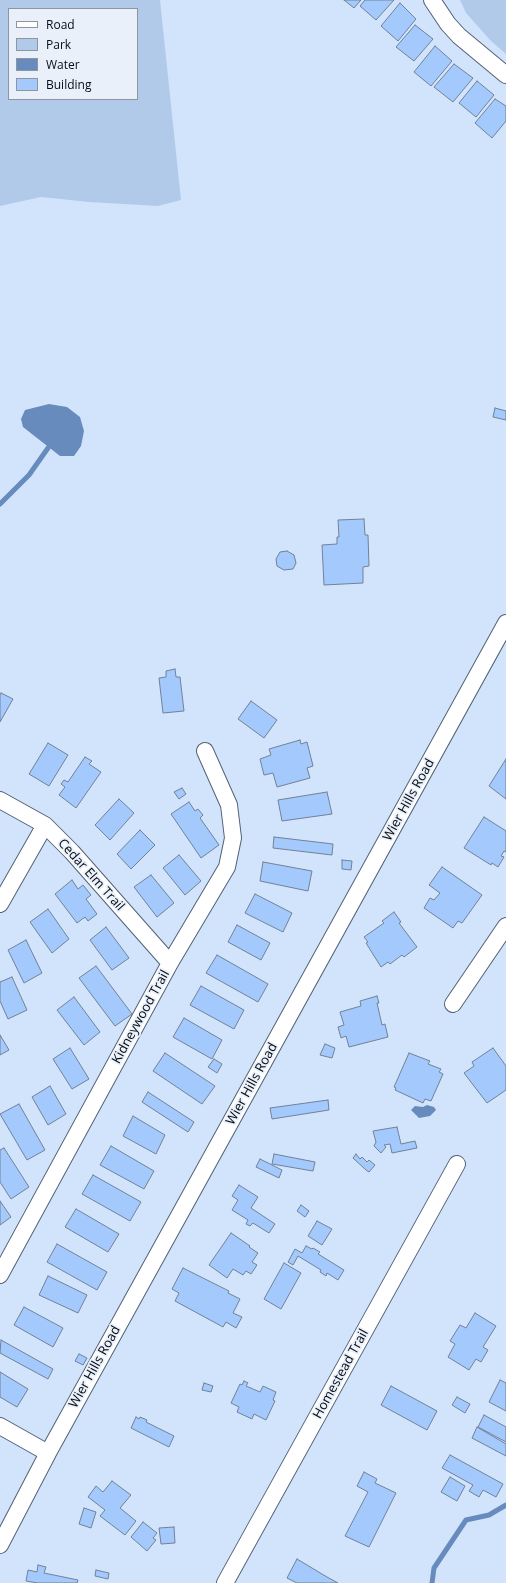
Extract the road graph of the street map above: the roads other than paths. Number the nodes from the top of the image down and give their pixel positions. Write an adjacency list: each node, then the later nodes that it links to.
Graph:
1 (432, 0): 2 (street)
2 (506, 75)
3 (506, 623): 14 (street, Wier Hills Road)
4 (205, 751): 9 (street, Kidneywood Trail)
5 (0, 800): 6 (street, Cedar Elm Trail)
6 (45, 825): 7 (street); 9 (street, Cedar Elm Trail)
7 (0, 904)
8 (506, 926): 10 (street)
9 (170, 963): 12 (street, Kidneywood Trail)
10 (453, 1004)
11 (457, 1164): 16 (street, Homestead Trail)
12 (0, 1275)
13 (0, 1426): 14 (street)
14 (48, 1453): 15 (street, Wier Hills Road)
15 (0, 1545)
16 (225, 1583)

